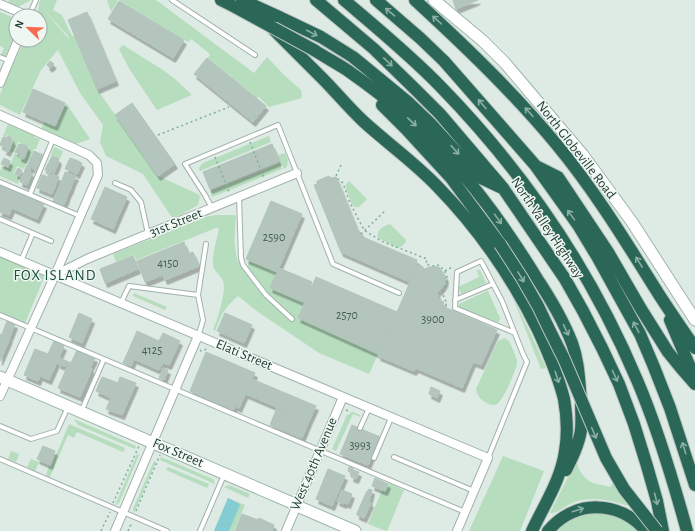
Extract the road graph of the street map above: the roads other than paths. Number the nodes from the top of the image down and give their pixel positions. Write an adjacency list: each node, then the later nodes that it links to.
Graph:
1 (172, 0): 13 (lane)
2 (221, 0): 10 (highway)
3 (246, 0): 17 (highway)
4 (316, 0): 25 (highway, North Valley Highway, one-way to 25)
5 (344, 0): 88 (highway)
6 (376, 0): 21 (highway, North Valley Highway, one-way to 6)
7 (415, 0): 42 (highway, one-way to 7)
8 (434, 0): 47 (street, North Globeville Road)
9 (0, 4): 11 (street)
10 (238, 4): 15 (highway, bridge); 25 (highway, one-way to 25, bridge)
11 (9, 8)
12 (15, 48): 16 (street)
13 (255, 55)
14 (0, 57): 16 (lane)
15 (325, 57): 27 (highway); 77 (highway, one-way to 77)
16 (10, 61): 18 (street)
17 (323, 79): 27 (highway); 77 (highway, one-way to 77)
18 (0, 83)
19 (0, 115): 20 (street)
20 (53, 139): 26 (lane); 30 (street)
21 (535, 165): 55 (highway); 72 (highway, North Valley Highway, one-way to 21)
22 (297, 173): 28 (street, 31st Street); 29 (lane); 40 (lane)
23 (0, 182): 26 (lane)
24 (115, 183): 33 (lane)
25 (503, 188): 87 (highway, North Valley Highway, one-way to 87)
26 (30, 194): 30 (lane)
27 (464, 196): 86 (highway, one-way to 86, bridge)
28 (239, 197): 29 (street, 31st Street); 46 (lane)
29 (212, 208): 33 (street, 31st Street)
30 (80, 216): 38 (street)
31 (0, 219): 32 (lane)
32 (33, 233): 34 (lane); 37 (lane)
33 (148, 234): 38 (street, 31st Street)
34 (51, 241)
35 (206, 244): 41 (lane)
36 (0, 252): 37 (street, Elati Street)
37 (22, 261): 38 (street, Elati Street)
38 (55, 275): 44 (street, Elati Street); 48 (street)
39 (493, 284): 43 (lane); 43 (lane); 49 (lane)
40 (399, 293)
41 (198, 295): 44 (lane); 50 (lane)
42 (659, 295): 51 (highway); 54 (highway)
43 (456, 300): 49 (lane)
44 (121, 303): 50 (street, Elati Street)
45 (0, 315): 48 (lane)
46 (292, 319)
47 (695, 320)
48 (31, 328): 52 (lane); 53 (street)
49 (515, 333): 69 (lane)
50 (198, 336): 56 (street); 58 (street, Elati Street)
51 (695, 348)
52 (104, 359): 56 (lane); 61 (lane)
53 (4, 379): 57 (street); 59 (street, Fox Street)
54 (695, 379)
55 (695, 384)
56 (176, 389): 65 (street); 66 (lane)
57 (0, 396)
58 (343, 397): 60 (street, Elati Street); 66 (street, West 40th Avenue)
59 (68, 406): 61 (street, Fox Street); 63 (lane)
60 (369, 408): 62 (street, Elati Street); 64 (lane)
61 (81, 412): 65 (street, Fox Street)
62 (391, 418): 68 (lane); 69 (street, Elati Street)
63 (0, 426)
64 (360, 428)
65 (153, 443): 71 (street, Fox Street); 75 (street)
66 (320, 451): 74 (street, West 40th Avenue); 76 (lane)
67 (394, 457): 73 (lane)
68 (374, 458)
69 (488, 458): 73 (street)
70 (0, 459): 75 (lane)
71 (225, 474): 74 (street, Fox Street); 81 (lane)
72 (695, 486)
73 (474, 491): 76 (street)
74 (297, 506): 78 (street, Fox Street); 82 (street, West 40th Avenue)
75 (124, 512): 79 (street); 80 (lane)
76 (465, 512): 83 (street)
77 (534, 527)
78 (349, 530)
79 (116, 531)
80 (167, 531)
81 (200, 531)
82 (286, 531)
83 (457, 531)
84 (548, 531): 85 (highway, one-way to 85)
85 (646, 531)
86 (657, 531)
87 (663, 531)
88 (687, 531)

